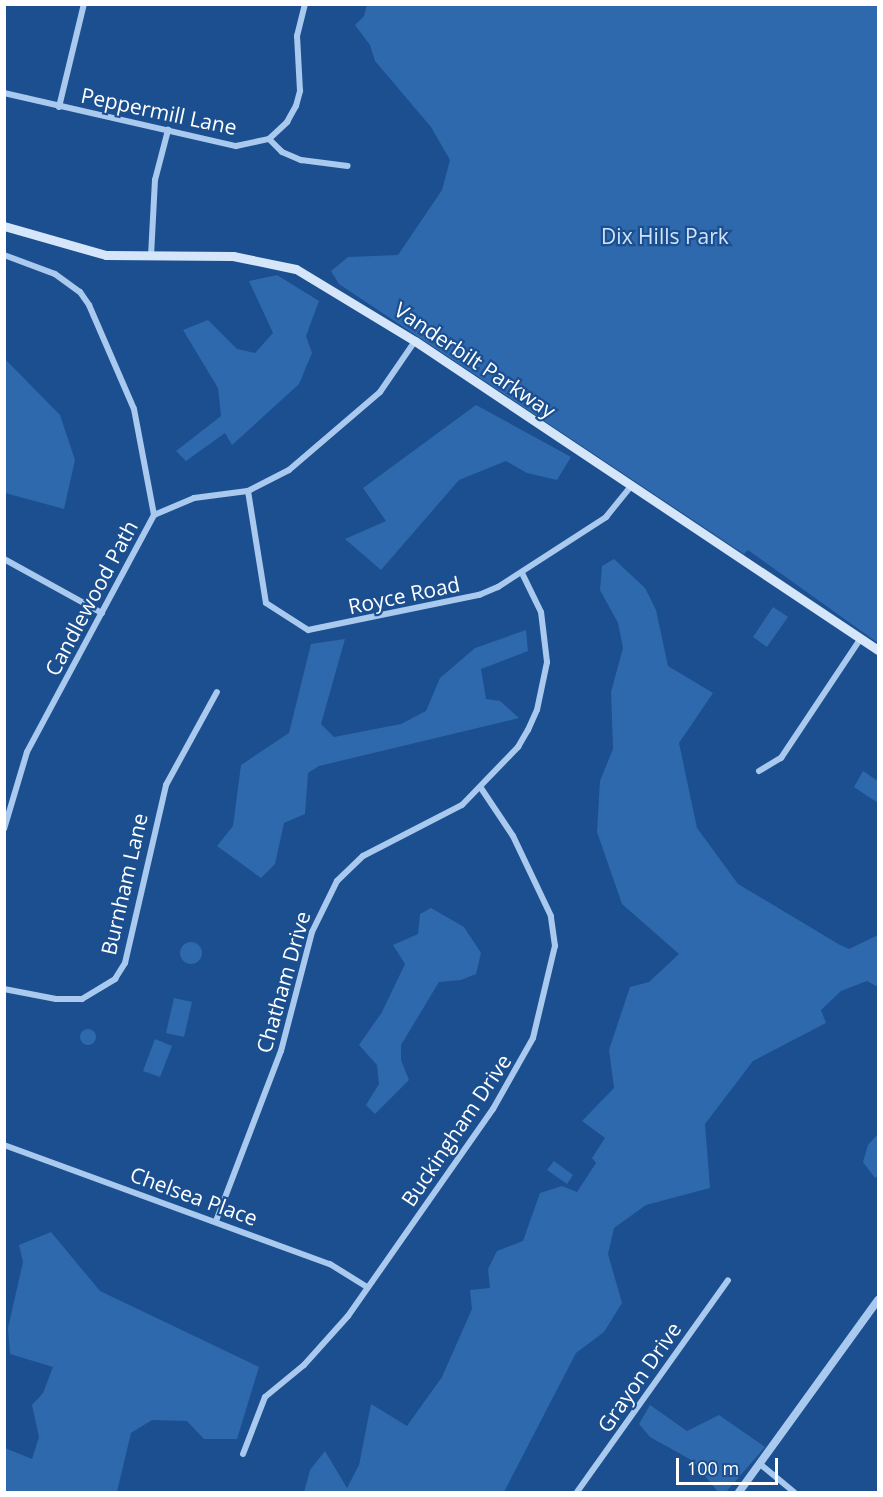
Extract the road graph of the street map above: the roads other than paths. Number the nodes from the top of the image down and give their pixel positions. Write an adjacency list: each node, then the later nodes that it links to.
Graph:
1 (84, 4): 4 (street)
2 (305, 4): 6 (street)
3 (4, 93): 4 (street, Peppermill Lane)
4 (59, 107): 5 (street, Peppermill Lane)
5 (168, 130): 6 (street, Peppermill Lane); 10 (street)
6 (269, 140): 7 (street)
7 (348, 166)
8 (4, 226): 10 (main road, Vanderbilt Parkway)
9 (4, 255): 14 (street, Candlewood Path)
10 (151, 256): 11 (main road, Vanderbilt Parkway)
11 (415, 340): 12 (main road, Vanderbilt Parkway); 13 (street)
12 (632, 485): 16 (street, Royce Road); 18 (main road, Vanderbilt Parkway)
13 (248, 491): 14 (street); 16 (street, Royce Road)
14 (154, 515): 17 (street, Candlewood Path)
15 (4, 559): 17 (street)
16 (522, 573): 22 (street, Chatham Drive)
17 (102, 613): 23 (street, Candlewood Path)
18 (861, 638): 19 (main road, Vanderbilt Parkway); 21 (street)
19 (879, 650)
20 (217, 692): 24 (street, Burnham Lane)
21 (759, 771)
22 (481, 788): 26 (street, Chatham Drive); 28 (street, Buckingham Drive)
23 (4, 829)
24 (4, 989)
25 (4, 1144): 26 (street, Chelsea Place)
26 (216, 1221): 28 (street, Chelsea Place)
27 (728, 1280): 32 (street, Grayon Drive)
28 (367, 1287): 30 (street, Buckingham Drive)
29 (879, 1300): 31 (street)
30 (243, 1454)
31 (760, 1464): 33 (street); 34 (street)
32 (577, 1492)
33 (739, 1492)
34 (794, 1492)

